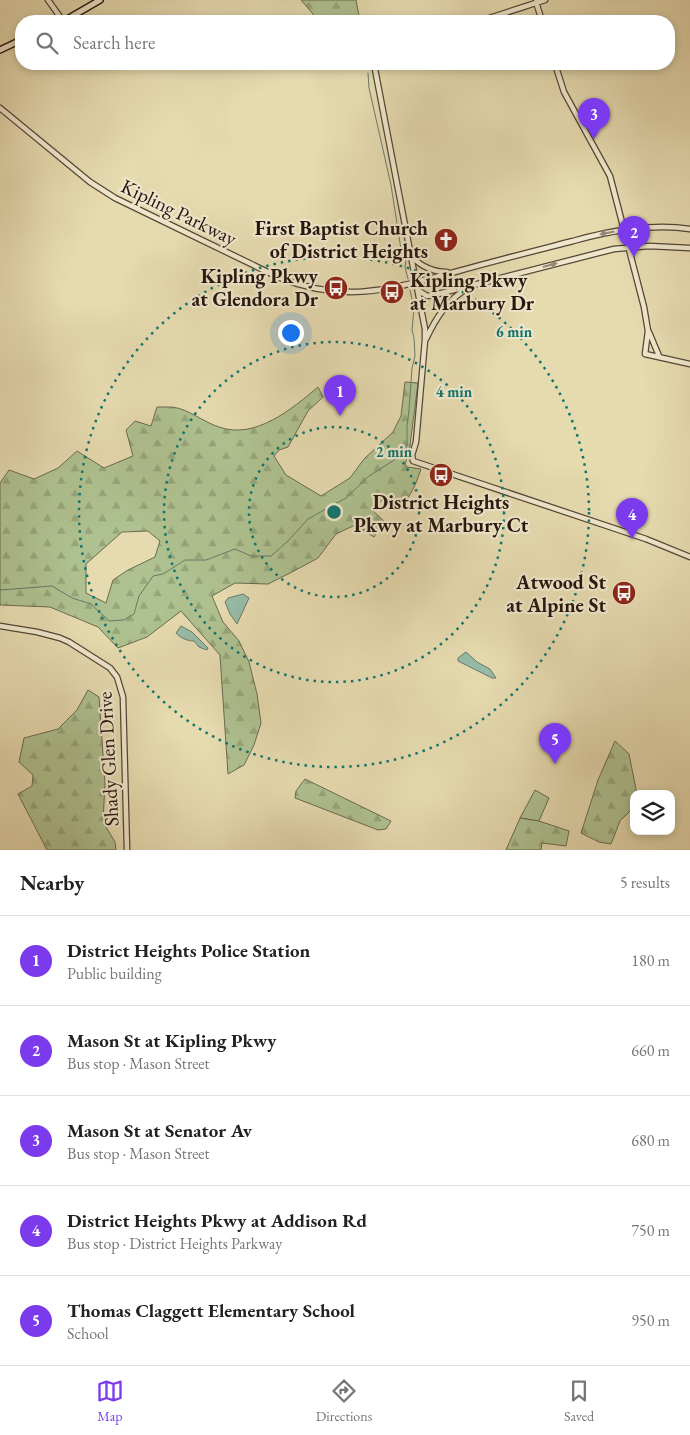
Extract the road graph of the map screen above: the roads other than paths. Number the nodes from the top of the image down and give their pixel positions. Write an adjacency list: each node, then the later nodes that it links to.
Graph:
1 (48, 0): 5 (street)
2 (100, 0): 6 (main road)
3 (545, 0): 4 (street)
4 (536, 2): 7 (street); 8 (street)
5 (59, 15)
6 (74, 15)
7 (498, 15)
8 (540, 15)
9 (15, 43): 10 (main road)
10 (0, 50)
11 (375, 70): 18 (street)
12 (557, 70): 14 (street)
13 (0, 108): 20 (street, Kipling Parkway)
14 (624, 230): 15 (street, Kipling Parkway); 16 (street); 19 (street, Kipling Parkway, one-way to 19)
15 (690, 230)
16 (628, 248): 17 (street); 21 (street, one-way to 16); 23 (street)
17 (690, 248)
18 (412, 256): 19 (street); 20 (street)
19 (454, 272): 20 (street, Kipling Parkway)
20 (417, 282): 22 (street)
21 (472, 285): 22 (street); 24 (street)
22 (419, 291): 24 (street)
23 (648, 331): 25 (street); 25 (street)
24 (426, 340): 27 (street)
25 (659, 356): 26 (street)
26 (690, 364)
27 (690, 557)
28 (0, 626): 29 (street, Shady Glen Drive)
29 (127, 850)

